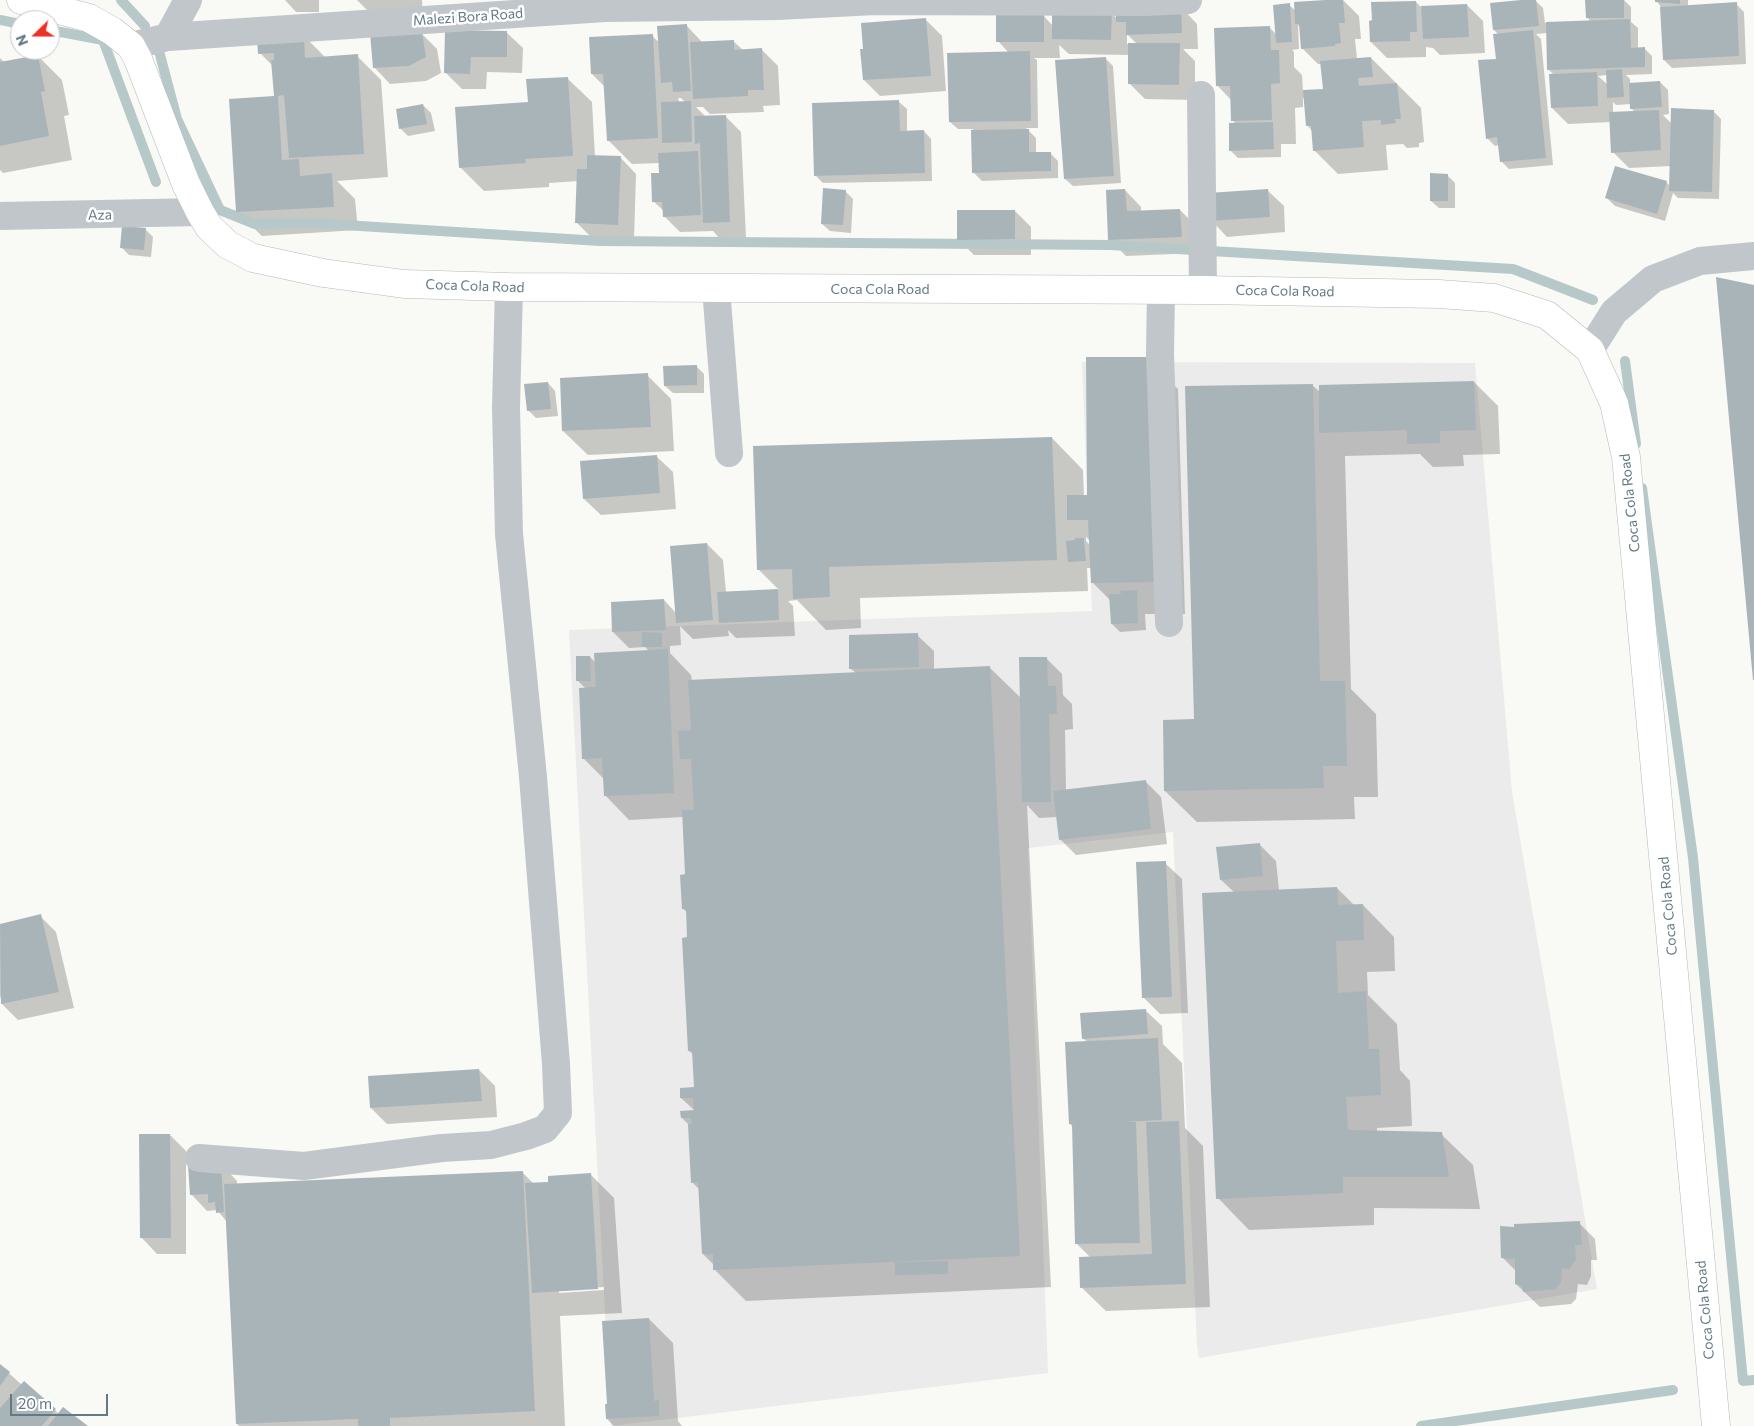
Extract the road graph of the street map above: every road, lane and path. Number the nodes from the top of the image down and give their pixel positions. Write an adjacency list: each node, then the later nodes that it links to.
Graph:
1 (21, 0): 8 (main road, Coca Cola Road)
2 (188, 0): 7 (street)
3 (1188, 0): 5 (street, Malezi Bora Road)
4 (875, 1): 5 (street, Malezi Bora Road); 6 (street, Malezi Bora Road)
5 (1145, 1)
6 (663, 4): 7 (street, Malezi Bora Road)
7 (168, 37): 8 (street, Malezi Bora Road)
8 (131, 46): 10 (main road, Coca Cola Road)
9 (1201, 95): 16 (street)
10 (200, 212): 11 (street, Aza); 13 (main road, Coca Cola Road)
11 (0, 216)
12 (1754, 256): 17 (street)
13 (509, 288): 14 (main road, Coca Cola Road); 20 (street)
14 (716, 288): 15 (main road, Coca Cola Road); 18 (street)
15 (1162, 290): 16 (main road, Coca Cola Road); 19 (street)
16 (1203, 290): 17 (main road, Coca Cola Road)
17 (1590, 350): 21 (main road, Coca Cola Road)
18 (729, 454)
19 (1169, 623)
20 (199, 1158)
21 (1716, 1426)

